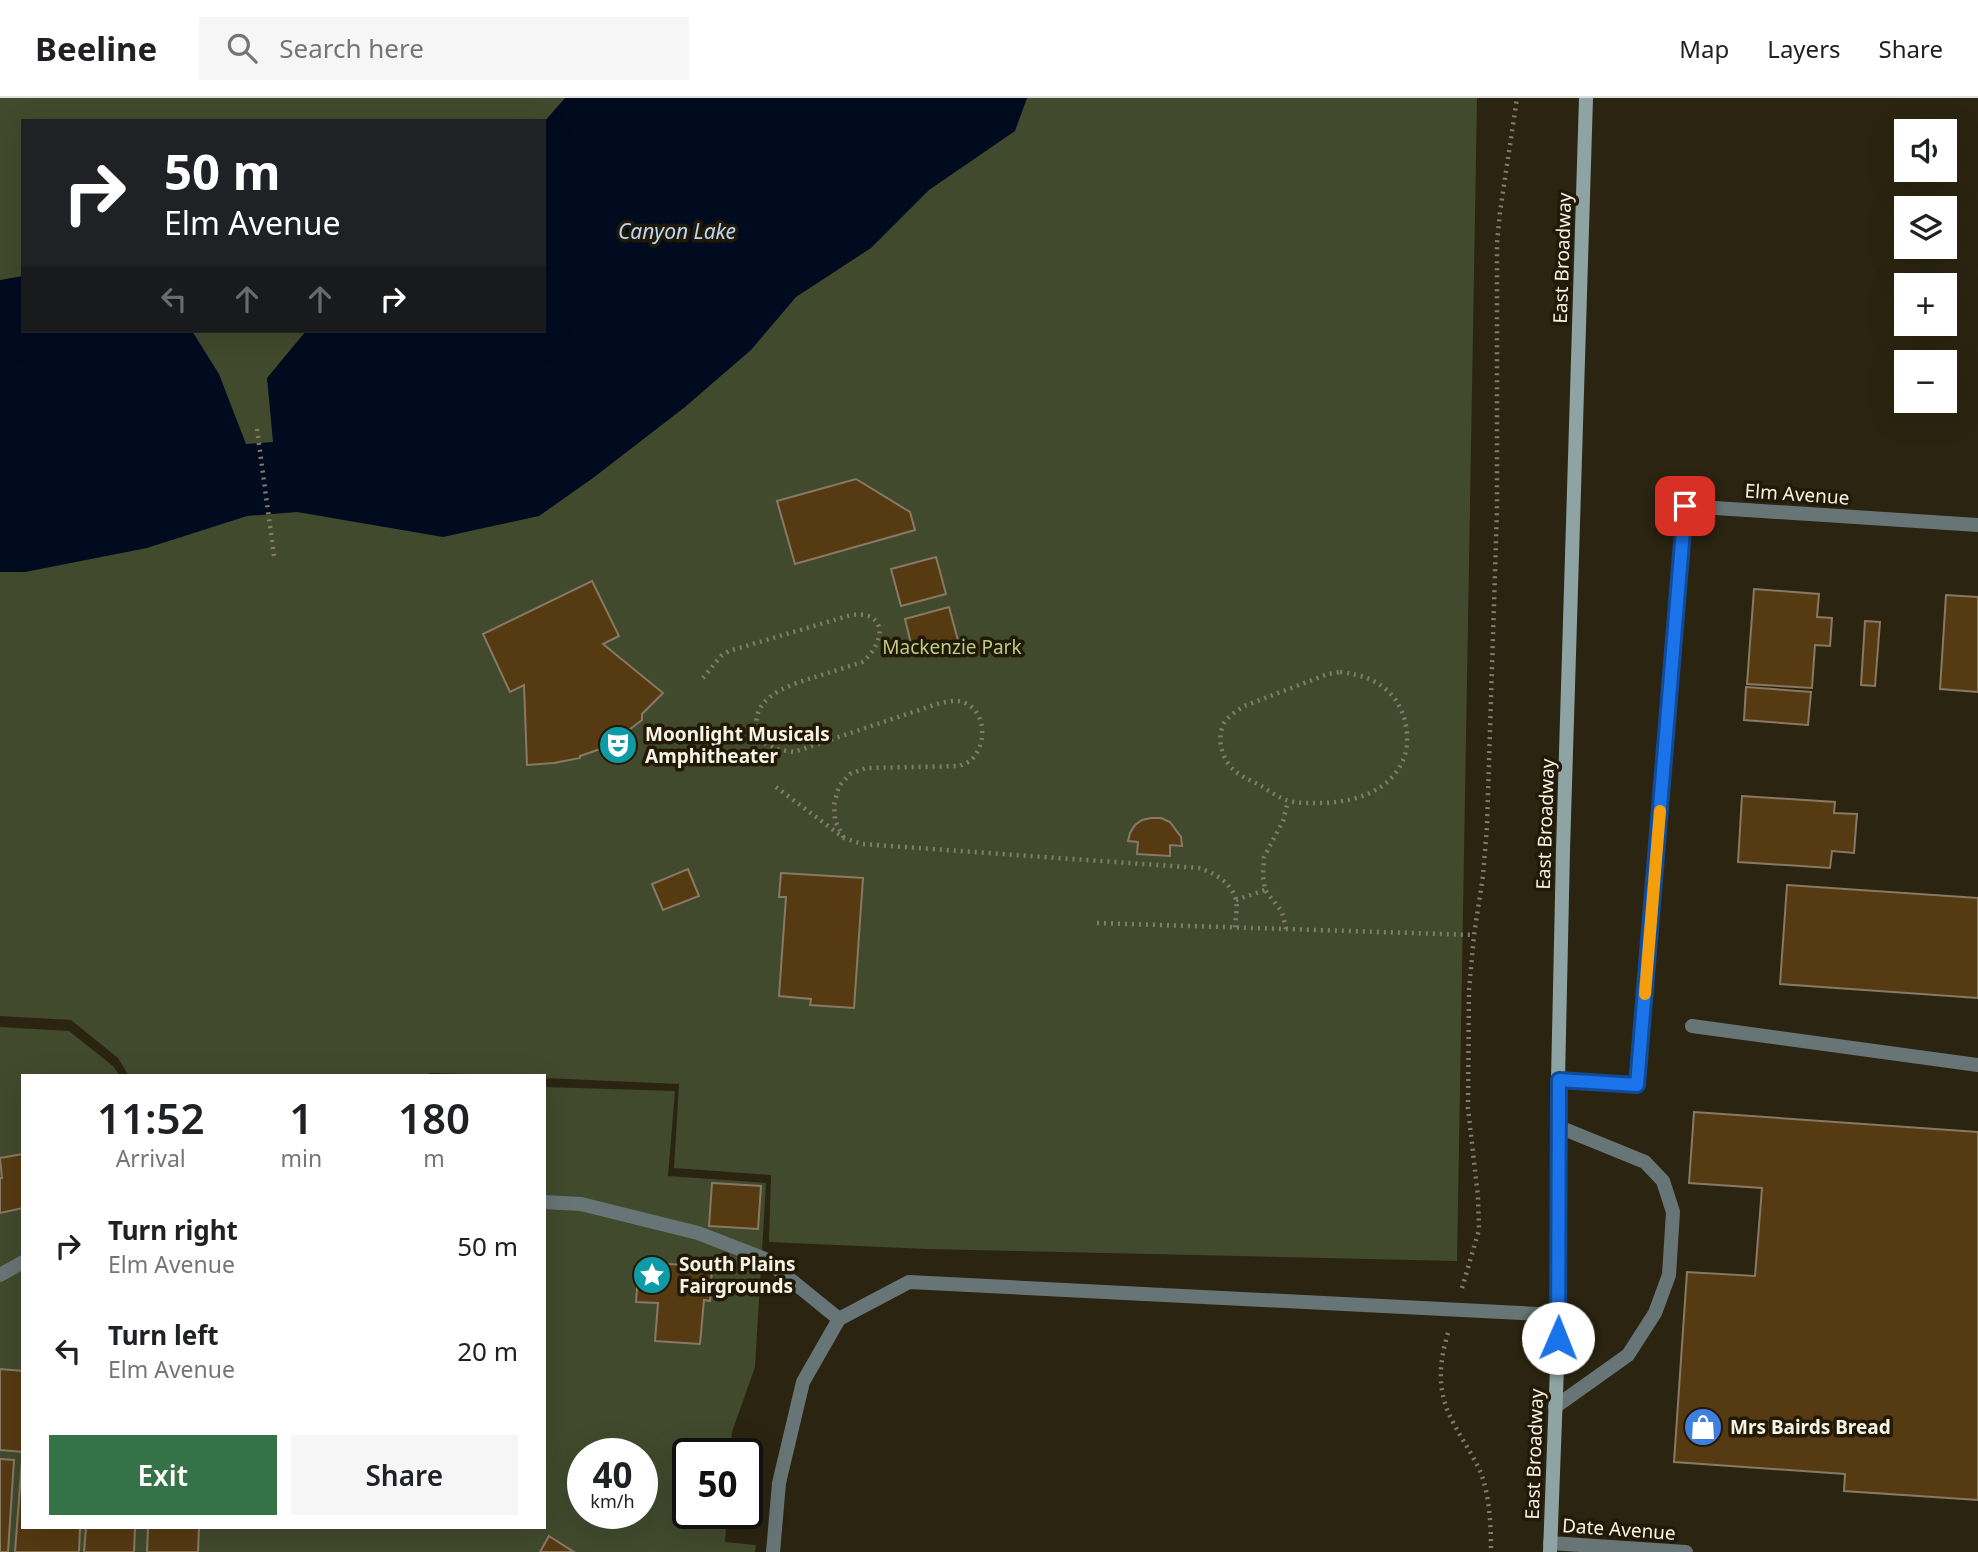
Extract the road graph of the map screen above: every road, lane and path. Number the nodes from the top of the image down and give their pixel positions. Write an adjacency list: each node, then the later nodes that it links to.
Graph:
1 (1517, 98): 15 (path)
2 (1586, 98): 18 (main road, East Broadway)
3 (257, 429): 5 (path)
4 (1978, 525): 18 (street, Elm Avenue)
5 (274, 556)
6 (703, 678): 9 (path)
7 (776, 787): 9 (path)
8 (1288, 801): 8 (path); 10 (path)
9 (844, 838): 11 (path)
10 (1265, 890): 11 (path); 14 (path)
11 (1236, 900): 13 (path)
12 (1097, 923): 13 (path)
13 (1235, 928): 14 (path)
14 (1286, 929): 15 (path)
15 (1474, 935): 23 (path)
16 (1692, 1026): 17 (street)
17 (1978, 1065)
18 (1559, 1080): 19 (main road, East Broadway)
19 (1559, 1127): 24 (main road, East Broadway); 26 (street)
20 (546, 1202): 25 (street)
21 (21, 1263): 22 (street)
22 (0, 1275)
23 (1455, 1310): 24 (street); 25 (street); 29 (path)
24 (1559, 1315): 26 (main road, East Broadway)
25 (839, 1319): 28 (street)
26 (1555, 1407): 27 (main road, East Broadway)
27 (1550, 1548): 30 (street, Date Avenue)
28 (773, 1552)
29 (1491, 1552)
30 (1686, 1552)

